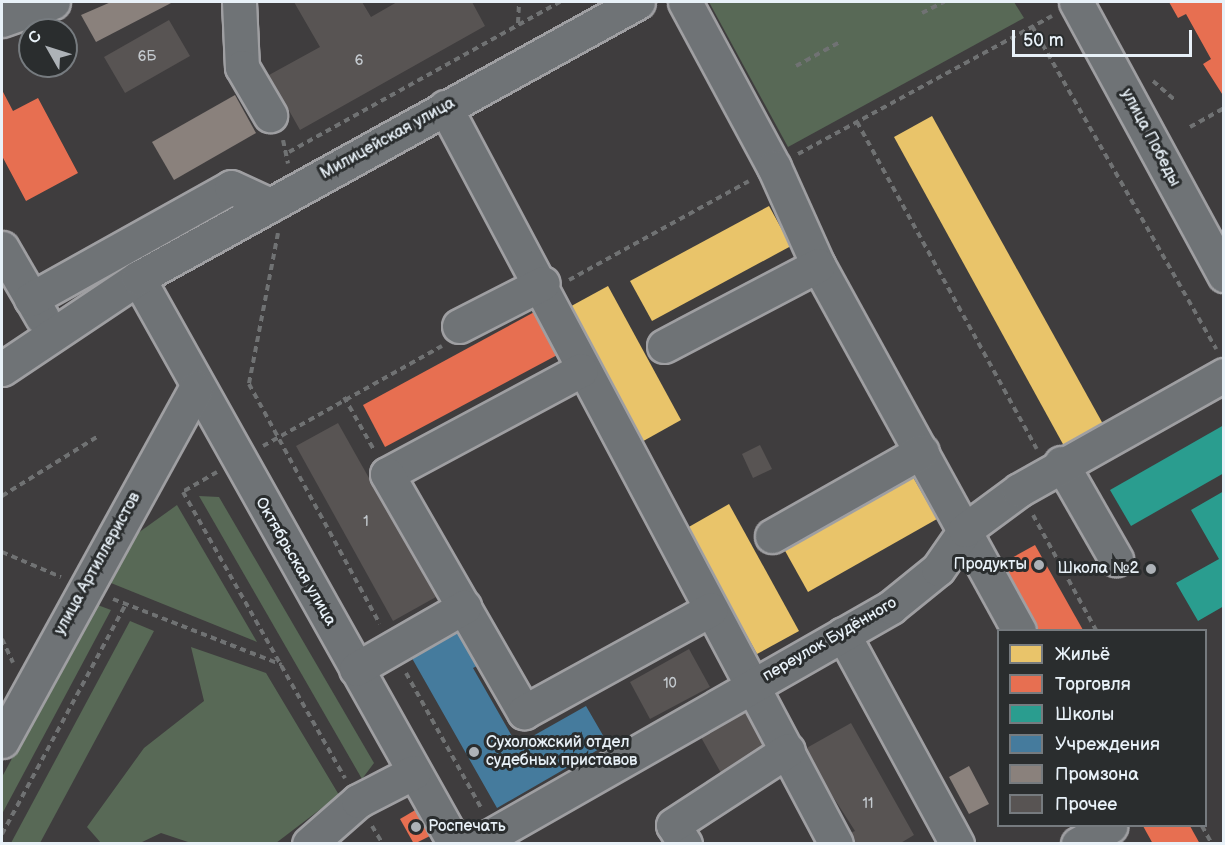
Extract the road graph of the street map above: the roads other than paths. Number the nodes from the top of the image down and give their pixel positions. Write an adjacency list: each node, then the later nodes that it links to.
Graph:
1 (53, 2): 6 (street)
2 (239, 2): 8 (street)
3 (638, 2): 7 (street, Милицейская улица)
4 (685, 2): 11 (street)
5 (1078, 2): 12 (street, улица Победы)
6 (2, 20)
7 (445, 107): 9 (street, Милицейская улица); 14 (street)
8 (270, 115)
9 (277, 201): 13 (street, Милицейская улица); 15 (street)
10 (2, 248): 15 (street)
11 (818, 265): 18 (street); 23 (street)
12 (1224, 275)
13 (138, 278): 17 (street, Милицейская улица); 22 (street, Октябрьская улица)
14 (545, 287): 16 (street); 21 (street)
15 (31, 299): 17 (street)
16 (456, 333)
17 (53, 337): 20 (street, Милицейская улица)
18 (664, 346)
19 (1221, 364): 24 (street, переулок Будённого)
20 (2, 369)
21 (581, 370): 28 (street); 29 (street)
22 (196, 388): 32 (street, Октябрьская улица); 34 (street, улица Артиллеристов)
23 (922, 451): 25 (street); 26 (street)
24 (1055, 467): 25 (street, переулок Будённого); 27 (street)
25 (965, 530): 30 (street); 31 (street, переулок Будённого)
26 (772, 536)
27 (1116, 559)
28 (464, 607): 29 (street); 32 (street)
29 (711, 609): 33 (street)
30 (1018, 629)
31 (843, 634): 33 (street, переулок Будённого); 43 (street)
32 (356, 669): 36 (street, Октябрьская улица)
33 (754, 685): 35 (street); 38 (street, переулок Будённого)
34 (2, 741)
35 (788, 750): 41 (street); 42 (street)
36 (414, 772): 39 (street); 40 (street, Октябрьская улица)
37 (1106, 827): 44 (street)
38 (485, 838)
39 (309, 843)
40 (455, 843)
41 (684, 843)
42 (836, 843)
43 (957, 843)
44 (1078, 843)

